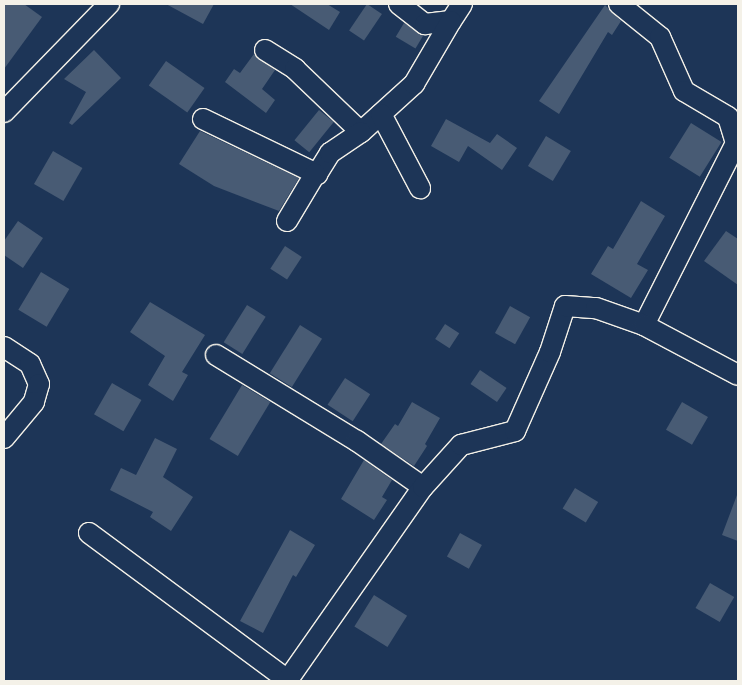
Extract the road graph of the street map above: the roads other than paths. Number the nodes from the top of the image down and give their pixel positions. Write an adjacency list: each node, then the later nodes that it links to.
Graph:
1 (110, 4): 6 (street)
2 (399, 4): 4 (street)
3 (619, 4): 13 (street)
4 (456, 12): 7 (street)
5 (266, 50): 9 (street)
6 (4, 112)
7 (381, 114): 9 (street); 11 (street)
8 (203, 119): 10 (street)
9 (361, 132): 10 (street)
10 (315, 174): 12 (street)
11 (420, 188)
12 (287, 220)
13 (644, 326): 16 (street); 18 (street)
14 (4, 347): 17 (street)
15 (216, 355): 18 (street)
16 (738, 375)
17 (4, 438)
18 (424, 487): 20 (street)
19 (89, 532): 20 (street)
20 (287, 680)

